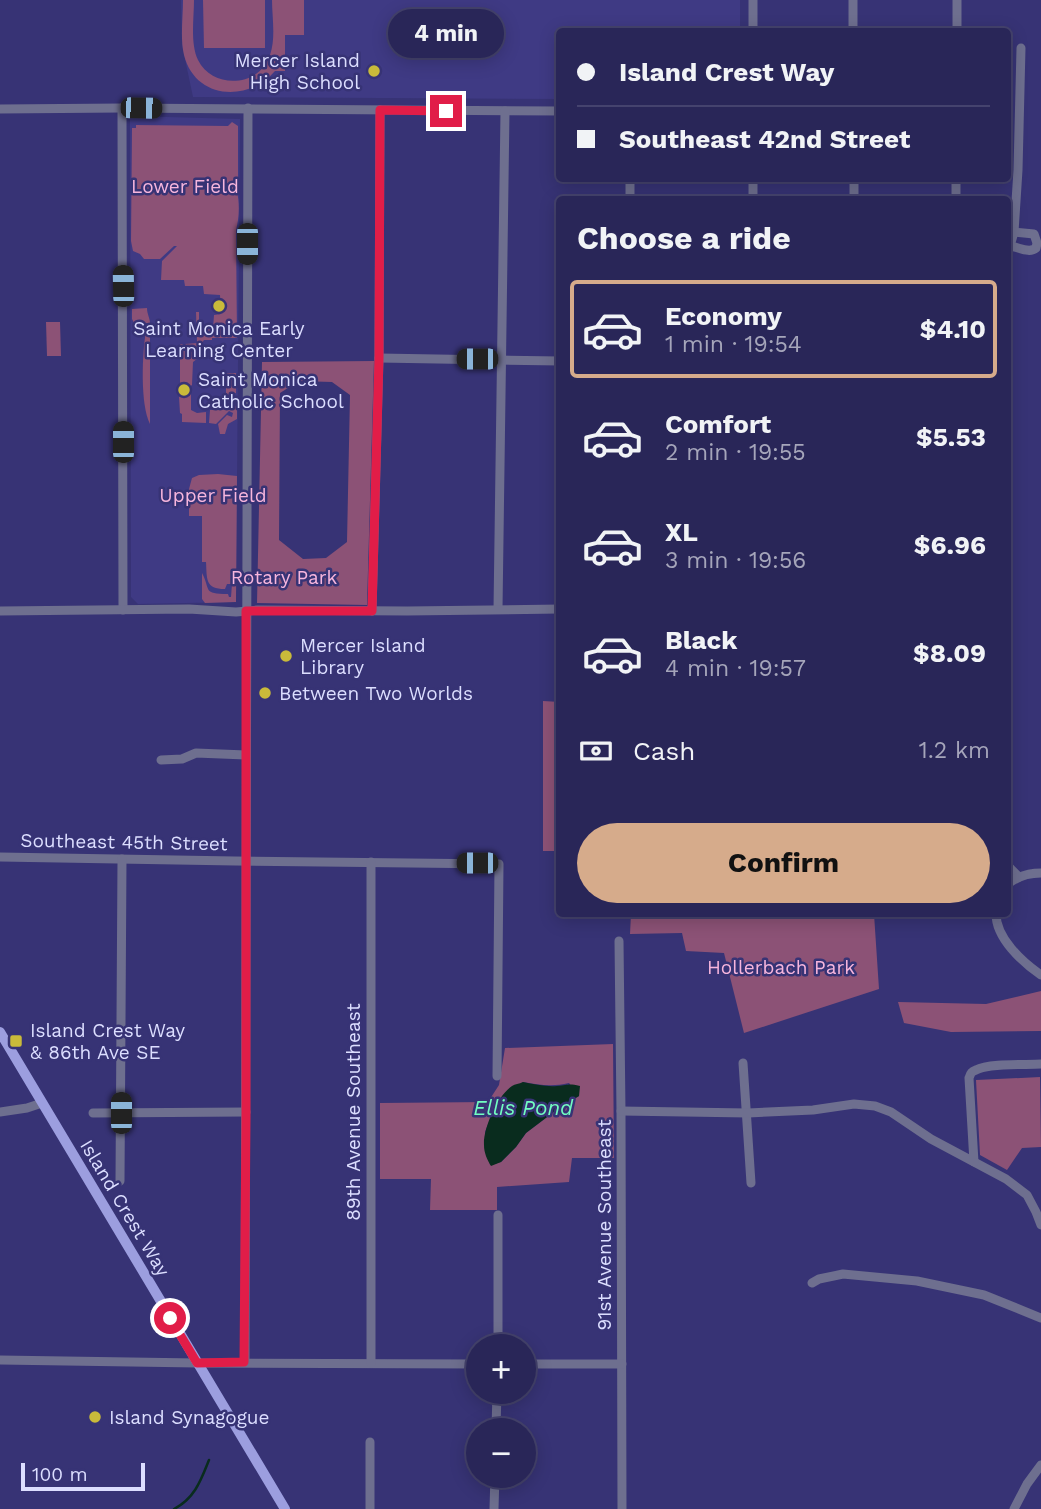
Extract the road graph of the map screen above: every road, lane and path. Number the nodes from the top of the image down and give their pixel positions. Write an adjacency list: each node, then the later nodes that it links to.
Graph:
1 (753, 0): 4 (street)
2 (853, 0): 5 (street)
3 (957, 0): 6 (street)
4 (753, 28)
5 (851, 28)
6 (957, 28)
7 (1021, 48): 14 (street)
8 (122, 108): 9 (street); 10 (street); 22 (street)
9 (248, 108): 11 (street); 24 (street)
10 (0, 109)
11 (380, 110): 12 (street); 17 (street)
12 (505, 111): 13 (street); 18 (street)
13 (556, 111)
14 (1014, 232): 15 (street); 16 (street)
15 (1011, 240)
16 (1011, 247)
17 (379, 358): 18 (street); 25 (street)
18 (501, 360): 19 (street); 20 (street)
19 (556, 360)
20 (498, 609): 21 (street); 25 (street)
21 (556, 609)
22 (123, 610): 23 (street); 24 (street)
23 (0, 611)
24 (246, 611): 25 (street); 26 (street)
25 (372, 611)
26 (246, 755): 27 (street); 30 (street)
27 (161, 760)
28 (0, 857): 29 (street, Southeast 45th Street)
29 (122, 859): 30 (street, Southeast 45th Street); 47 (street)
30 (246, 861): 31 (street, Southeast 45th Street); 46 (street)
31 (371, 862): 42 (street, Southeast 45th Street); 61 (street, 89th Avenue Southeast)
32 (1011, 869): 34 (street)
33 (1041, 873): 34 (street)
34 (1019, 877): 35 (street)
35 (1011, 882)
36 (997, 917): 38 (street)
37 (619, 941): 44 (street, 91st Avenue Southeast)
38 (1041, 975)
39 (0, 1032): 43 (main road, Island Crest Way)
40 (743, 1063): 48 (street)
41 (1041, 1064): 50 (street)
42 (497, 1076)
43 (42, 1103): 45 (street); 60 (main road, Island Crest Way)
44 (621, 1111): 48 (street); 64 (street, 91st Avenue Southeast)
45 (0, 1112)
46 (246, 1112): 47 (street); 59 (street)
47 (121, 1113): 49 (street); 51 (street)
48 (748, 1113): 50 (street); 52 (street)
49 (93, 1114)
50 (974, 1162): 54 (street)
51 (120, 1181)
52 (751, 1183)
53 (498, 1215): 57 (street)
54 (1041, 1225)
55 (812, 1283): 56 (street)
56 (1041, 1318)
57 (498, 1334)
58 (0, 1360): 60 (street)
59 (244, 1362): 60 (street); 61 (street)
60 (197, 1363): 68 (main road, Island Crest Way)
61 (371, 1363): 62 (street)
62 (466, 1364)
63 (536, 1364): 64 (street)
64 (622, 1364): 71 (street, 91st Avenue Southeast)
65 (370, 1442): 69 (street)
66 (1041, 1465): 72 (street)
67 (495, 1488): 70 (street)
68 (285, 1509)
69 (370, 1509)
70 (494, 1509)
71 (622, 1509)
72 (1014, 1509)

